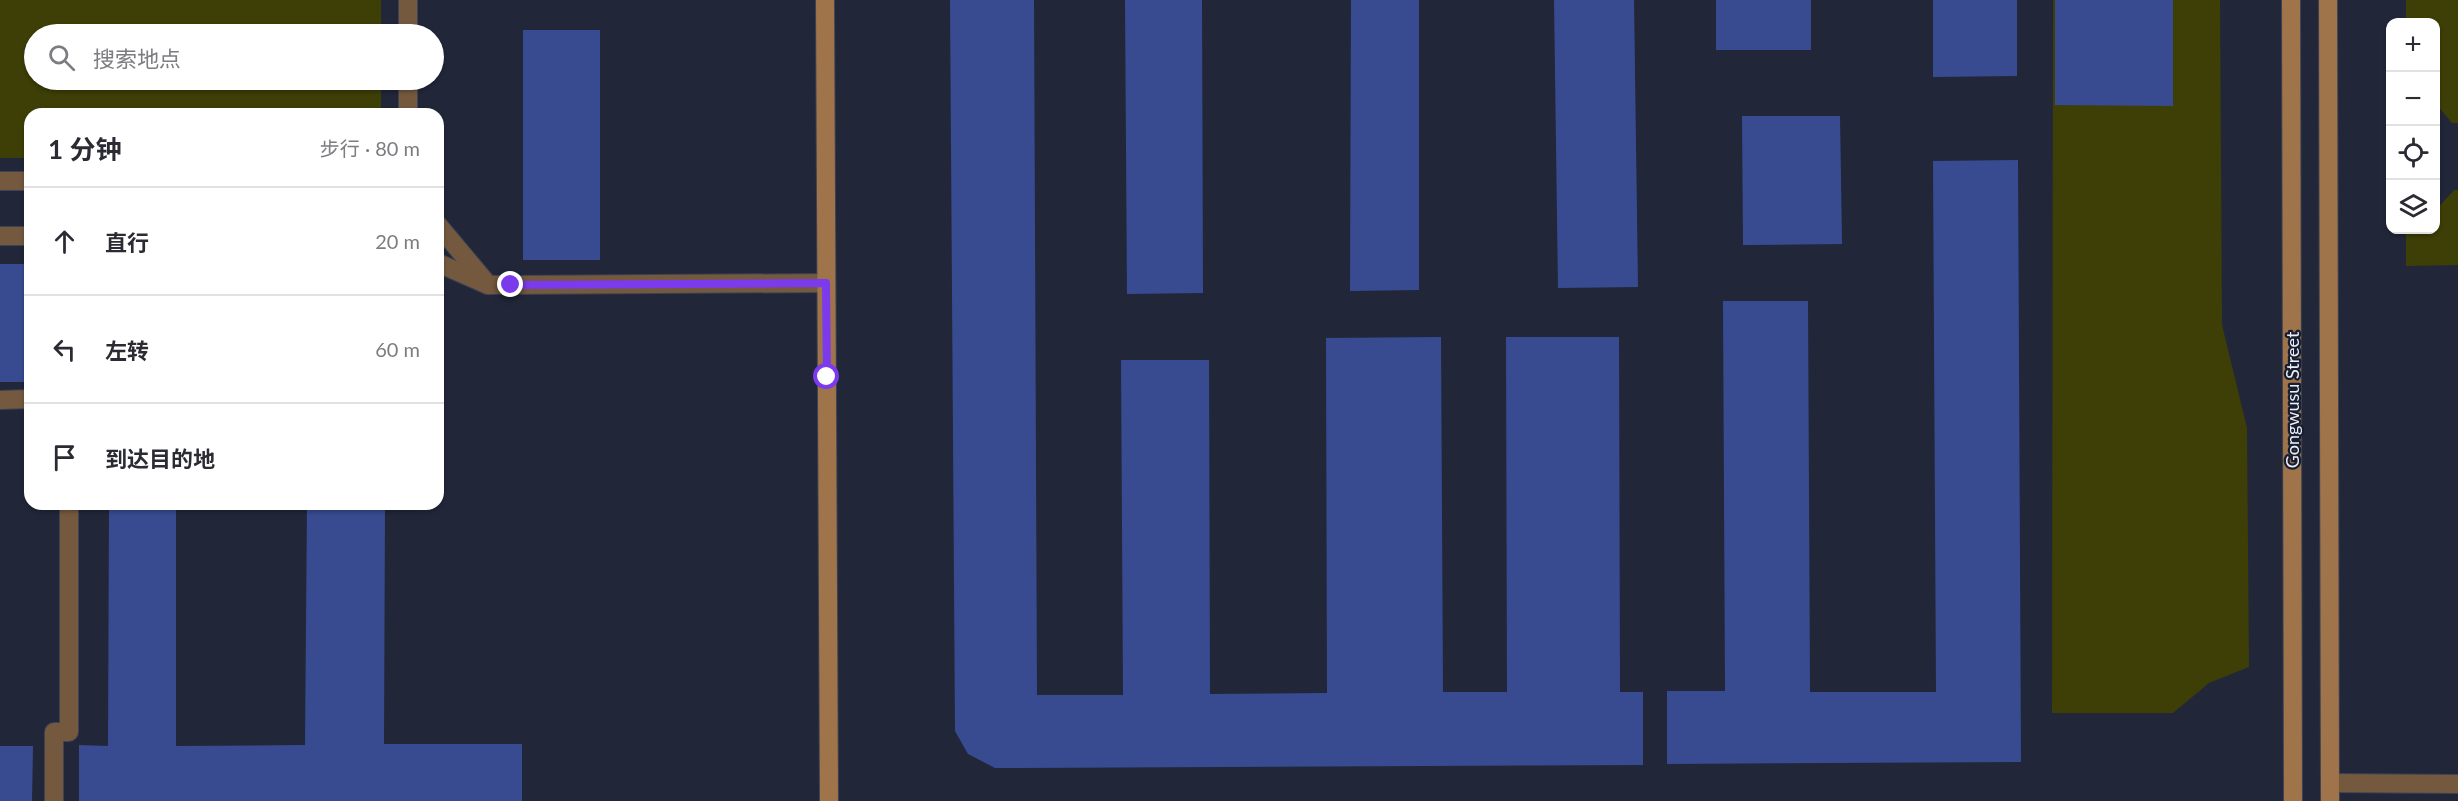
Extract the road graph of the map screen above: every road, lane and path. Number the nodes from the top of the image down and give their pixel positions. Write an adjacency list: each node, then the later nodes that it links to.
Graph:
1 (408, 0): 5 (street)
2 (825, 0): 14 (main road)
3 (2291, 0): 23 (main road, Gongwusu Street)
4 (2328, 0): 20 (main road, Gongwusu Street)
5 (408, 24)
6 (408, 90): 7 (street)
7 (408, 108)
8 (0, 181): 9 (street)
9 (24, 181)
10 (444, 232): 15 (street)
11 (0, 236): 12 (street)
12 (24, 236)
13 (444, 266): 15 (street)
14 (826, 283): 15 (street); 22 (main road)
15 (488, 285)
16 (0, 399): 17 (street)
17 (24, 399)
18 (69, 510): 21 (street)
19 (2458, 784): 20 (street)
20 (2330, 792)
21 (54, 801)
22 (829, 801)
23 (2293, 801)

